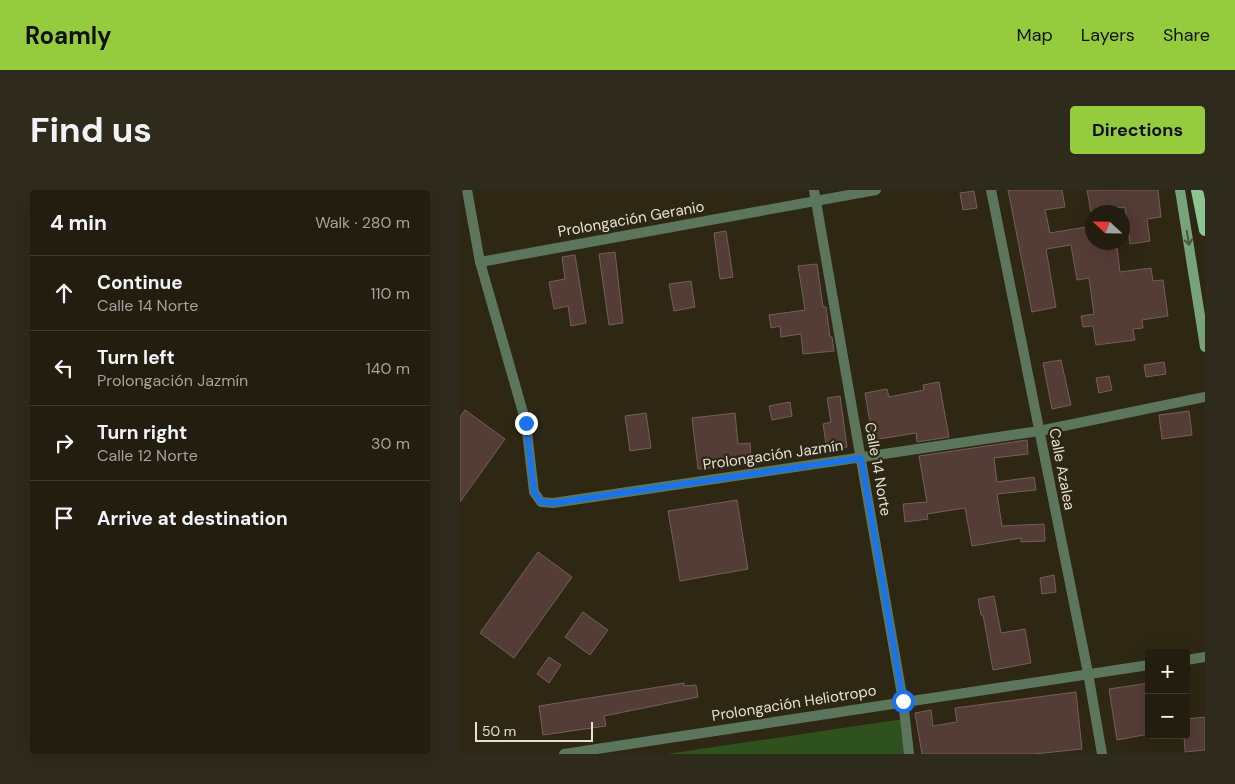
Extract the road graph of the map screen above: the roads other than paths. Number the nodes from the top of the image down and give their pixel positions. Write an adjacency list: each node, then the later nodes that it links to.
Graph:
1 (467, 190): 8 (street)
2 (876, 190): 6 (street, Prolongación Geranio)
3 (991, 190): 11 (street, Calle Azalea)
4 (1180, 190): 9 (street, one-way to 9)
5 (1198, 190): 7 (main road)
6 (815, 195): 8 (street, Prolongación Geranio); 12 (street, Calle 14 Norte)
7 (1205, 230)
8 (480, 262): 12 (street, Prolongación Jazmín)
9 (1205, 347)
10 (1205, 397): 11 (street, Prolongación Jazmín)
11 (1039, 431): 12 (street, Prolongación Jazmín); 16 (street, Calle Azalea)
12 (861, 458): 17 (street, Calle 14 Norte)
13 (1205, 657): 14 (street)
14 (1190, 659)
15 (1145, 666): 16 (street, Prolongación Heliotropo)
16 (1088, 673): 17 (street, Prolongación Heliotropo); 20 (street, Calle Azalea)
17 (903, 701): 18 (street, Prolongación Heliotropo); 19 (street, Calle 14 Norte)
18 (564, 754)
19 (909, 754)
20 (1102, 754)

